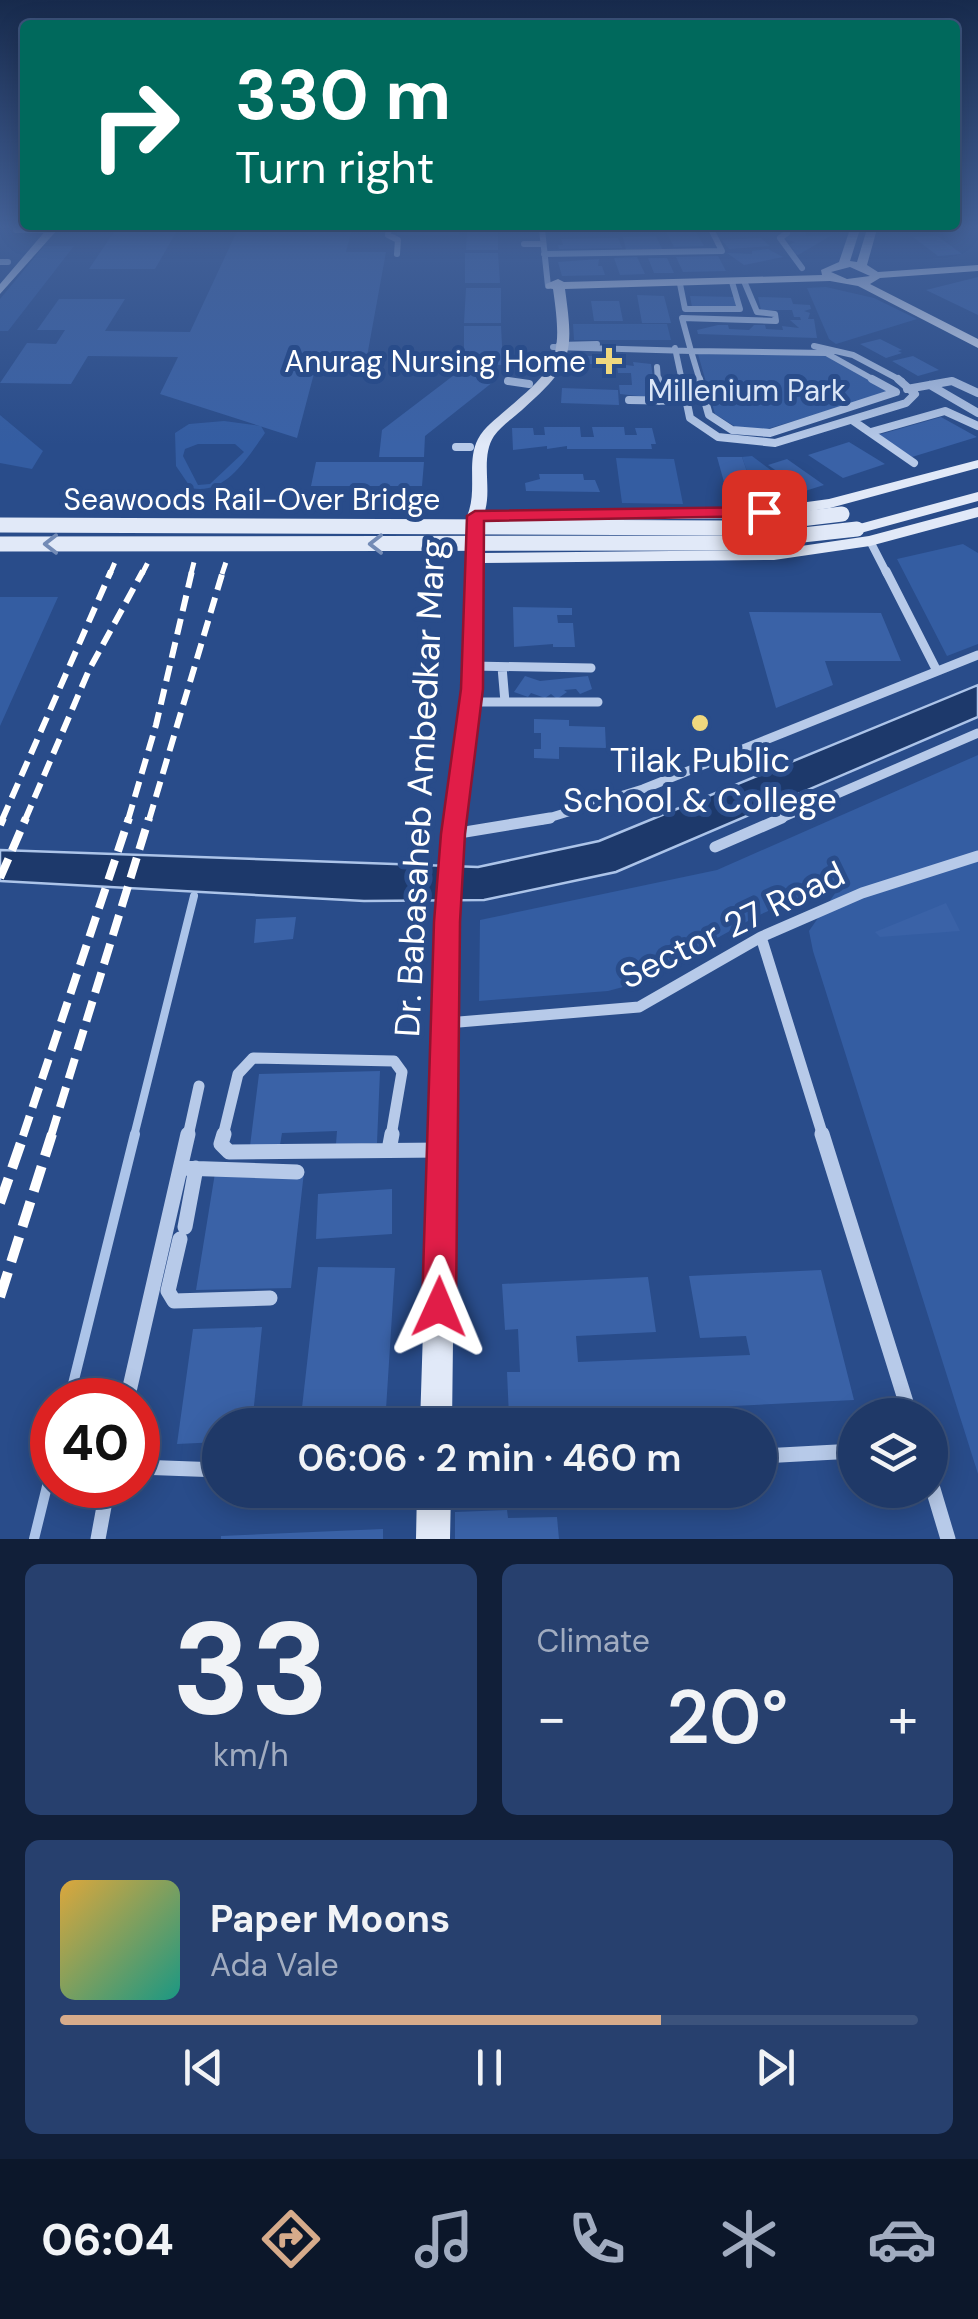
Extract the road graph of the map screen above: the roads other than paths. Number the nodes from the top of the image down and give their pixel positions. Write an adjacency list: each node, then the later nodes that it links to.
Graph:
1 (555, 301): 10 (main road)
2 (684, 301): 3 (street)
3 (739, 301)
4 (750, 301): 12 (street)
5 (909, 301): 8 (main road)
6 (917, 301): 7 (main road)
7 (978, 333)
8 (978, 344)
9 (834, 346): 12 (street); 13 (street); 18 (street)
10 (561, 347): 11 (street); 17 (main road, Dr. Babasaheb Ambedkar Marg); 34 (main road, Dr. Babasaheb Ambedkar Marg)
11 (675, 348): 12 (street); 23 (street)
12 (690, 348): 13 (street); 28 (street)
13 (826, 352): 19 (street)
14 (657, 367): 22 (street)
15 (507, 381): 17 (street)
16 (930, 385): 18 (street); 20 (street); 24 (street)
17 (526, 387): 34 (main road, Dr. Babasaheb Ambedkar Marg)
18 (911, 388): 19 (street); 25 (street)
19 (894, 390): 28 (street)
20 (978, 393)
21 (629, 400): 22 (street)
22 (659, 401): 23 (street)
23 (686, 401): 28 (street)
24 (978, 413)
25 (852, 420): 27 (street); 28 (street)
26 (978, 426): 27 (street)
27 (871, 432): 29 (street)
28 (753, 436)
29 (914, 464)
30 (978, 464): 34 (main road)
31 (978, 478): 35 (main road, Seawoods Rail-Over Bridge, bridge)
32 (978, 496): 36 (main road, Seawoods Rail-Over Bridge)
33 (978, 512): 36 (main road)
34 (475, 516): 38 (main road, Dr. Babasaheb Ambedkar Marg)
35 (0, 526)
36 (864, 535): 37 (main road, Seawoods Rail-Over Bridge, one-way to 37, bridge); 38 (main road); 43 (street)
37 (0, 544)
38 (475, 558): 40 (main road, Dr. Babasaheb Ambedkar Marg)
39 (978, 655): 43 (street)
40 (472, 666): 41 (street); 44 (main road, Dr. Babasaheb Ambedkar Marg)
41 (502, 667): 42 (street); 45 (street)
42 (591, 668)
43 (937, 671): 48 (street)
44 (470, 702): 45 (street); 48 (main road, Dr. Babasaheb Ambedkar Marg)
45 (505, 702): 46 (street)
46 (598, 702)
47 (978, 732): 49 (street)
48 (453, 837): 52 (main road, Dr. Babasaheb Ambedkar Marg)
49 (715, 848)
50 (978, 856): 51 (street, Sector 27 Road)
51 (761, 937): 52 (street, Sector 27 Road); 62 (street)
52 (446, 1023): 55 (main road, Dr. Babasaheb Ambedkar Marg)
53 (200, 1086): 56 (street)
54 (389, 1150): 54 (street); 55 (street)
55 (443, 1150): 63 (main road, Dr. Babasaheb Ambedkar Marg)
56 (188, 1168): 57 (street); 58 (street)
57 (297, 1172)
58 (182, 1198): 59 (street); 59 (street)
59 (165, 1267): 60 (street); 61 (street)
60 (270, 1298)
61 (133, 1378)
62 (905, 1398)
63 (436, 1408)
64 (838, 1452): 65 (street)
65 (777, 1455)
66 (160, 1469): 67 (street)
67 (202, 1470)
68 (104, 1508): 71 (street)
69 (434, 1508): 72 (main road)
70 (939, 1508): 73 (street)
71 (98, 1539)
72 (433, 1539)
73 (948, 1539)

